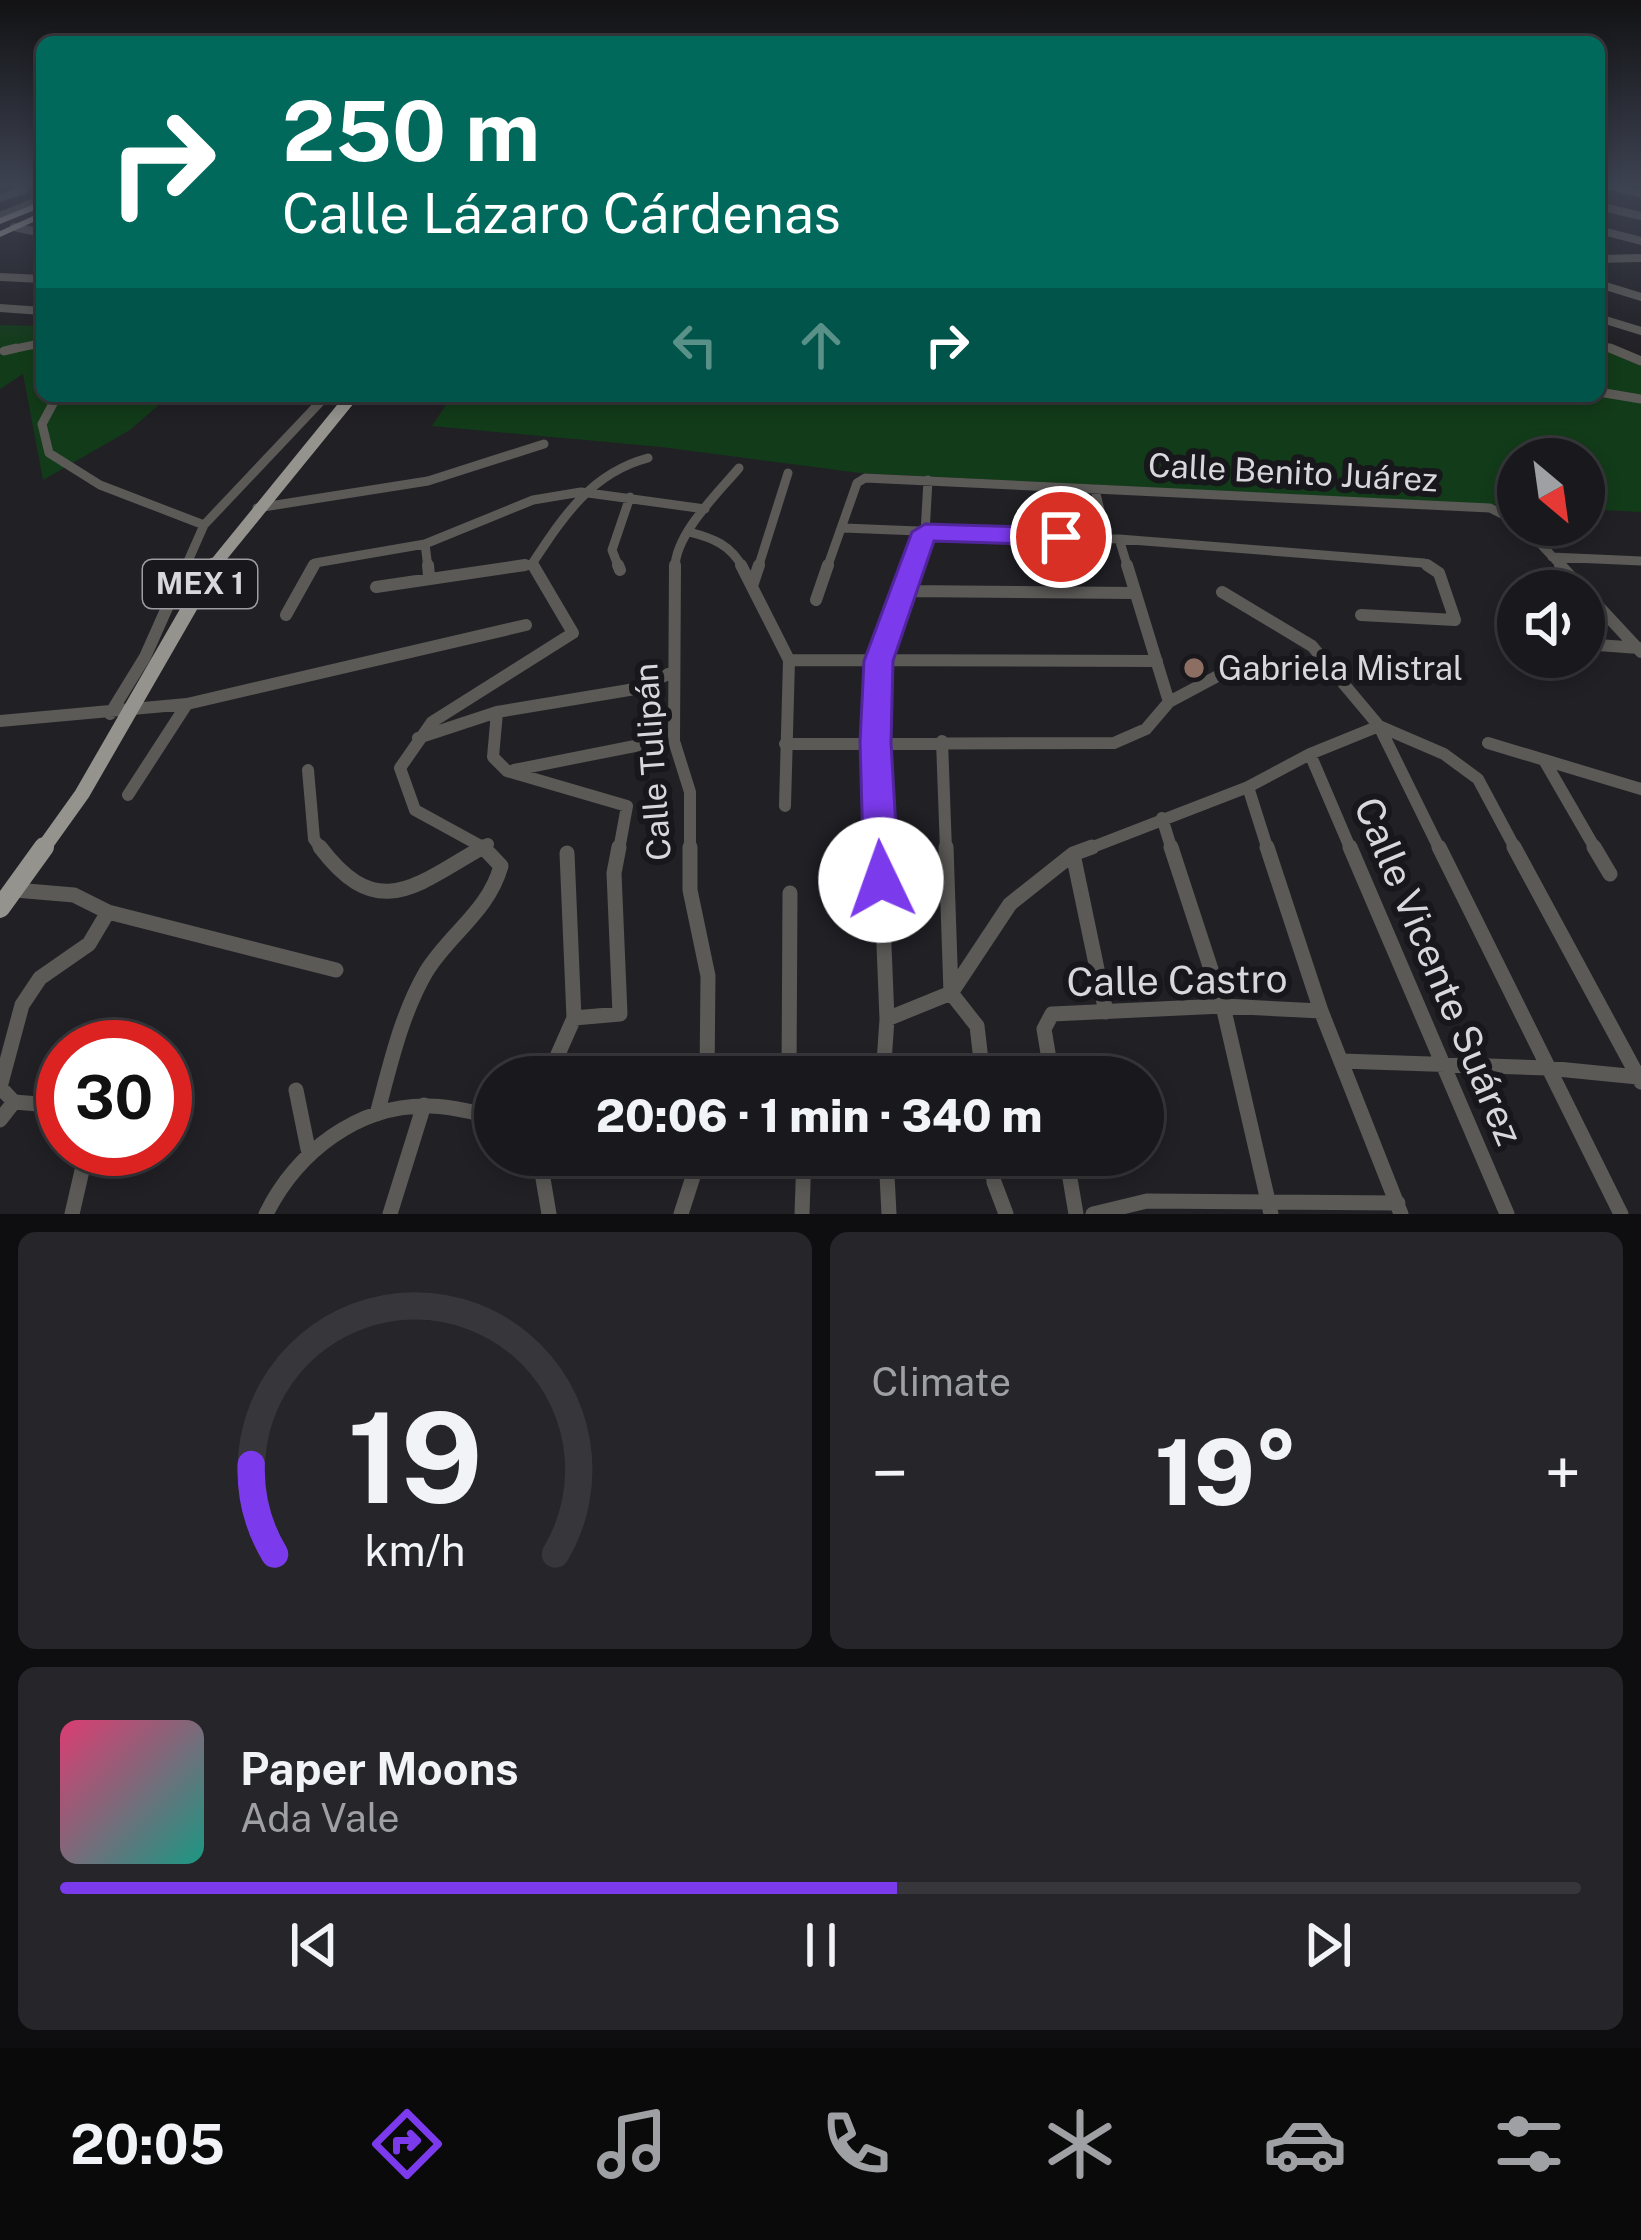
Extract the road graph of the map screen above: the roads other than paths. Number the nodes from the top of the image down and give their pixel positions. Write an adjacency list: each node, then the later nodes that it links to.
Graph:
1 (1605, 258): 2 (street)
2 (1641, 258)
3 (0, 277): 4 (street)
4 (36, 277)
5 (1605, 285): 6 (street)
6 (1641, 285)
7 (1605, 286): 8 (street)
8 (1641, 297)
9 (0, 308): 10 (street)
10 (36, 310)
11 (1605, 320): 12 (street)
12 (1641, 332)
13 (36, 344): 15 (street)
14 (1605, 346): 16 (street)
15 (4, 351)
16 (1641, 361)
17 (1605, 393): 18 (street)
18 (1641, 399)
19 (54, 402): 33 (street)
20 (320, 402): 33 (street)
21 (347, 402): 30 (main road, MEX 1)
22 (544, 444): 30 (street)
23 (647, 458): 28 (street)
24 (739, 468): 31 (street)
25 (788, 473): 45 (street)
26 (928, 480): 27 (street, Calle Benito Juárez); 34 (street, Calle Benito Juárez); 36 (street)
27 (1094, 490): 32 (street, Calle Benito Juárez); 37 (street)
28 (581, 492): 29 (street); 38 (street); 42 (street)
29 (630, 497): 31 (street); 43 (street)
30 (254, 509): 64 (main road, MEX 1)
31 (705, 509): 35 (street)
32 (1497, 512)
33 (204, 525): 64 (street)
34 (844, 528): 36 (street); 50 (street)
35 (689, 532): 45 (street); 59 (street, Calle Tulipán)
36 (925, 532): 37 (street); 47 (street)
37 (1113, 538): 49 (street); 52 (street)
38 (425, 544): 44 (street); 51 (street)
39 (1541, 546): 40 (street)
40 (1552, 557): 41 (street); 55 (street)
41 (1641, 561)
42 (532, 564): 44 (street); 67 (street)
43 (620, 571)
44 (429, 576): 46 (street)
45 (753, 584): 56 (street)
46 (376, 587)
47 (906, 591): 49 (street); 57 (street)
48 (1222, 592): 66 (street)
49 (1133, 593): 58 (street)
50 (816, 601)
51 (286, 615)
52 (1361, 615)
53 (526, 625): 62 (street)
54 (1605, 646): 55 (street)
55 (1640, 650)
56 (789, 660): 57 (street); 71 (street)
57 (878, 661): 58 (street); 69 (street)
58 (1157, 661): 61 (street)
59 (674, 671): 63 (street); 98 (street, Calle Tulipán)
60 (1227, 671): 61 (street)
61 (1169, 702): 68 (street)
62 (188, 704): 64 (street); 79 (street)
63 (497, 712): 67 (street); 76 (street)
64 (120, 713): 65 (street); 86 (main road, MEX 1)
65 (0, 722)
66 (1378, 726): 73 (street); 105 (street); 106 (street)
67 (415, 740): 82 (street)
68 (942, 741): 69 (street); 91 (street)
69 (876, 742): 71 (street); 96 (street)
70 (1488, 743): 74 (street)
71 (785, 744): 80 (street)
72 (640, 745): 76 (street)
73 (1310, 754): 77 (street); 104 (street, Calle Vicente Suárez)
74 (1544, 760): 78 (street); 85 (street)
75 (308, 770): 82 (street)
76 (507, 771): 95 (street)
77 (1247, 787): 81 (street); 93 (street)
78 (1641, 789)
79 (128, 795)
80 (785, 806)
81 (1162, 818): 84 (street); 92 (street)
82 (488, 844): 112 (street)
83 (568, 854): 95 (street)
84 (1073, 854): 91 (street); 94 (street)
85 (1610, 874)
86 (14, 890): 88 (main road, MEX 1); 89 (street)
87 (790, 893): 99 (street)
88 (0, 908)
89 (108, 912): 90 (street); 108 (street)
90 (336, 970)
91 (951, 993): 96 (street); 101 (street)
92 (1223, 1006): 93 (street, Calle Castro); 94 (street, Calle Castro); 122 (street)
93 (1321, 1011): 103 (street)
94 (1106, 1012): 102 (street, Calle Castro)
95 (574, 1018): 97 (street)
96 (887, 1018): 100 (street)
97 (557, 1056)
98 (707, 1056)
99 (789, 1056)
100 (884, 1056)
101 (980, 1056)
102 (1048, 1056)
103 (1341, 1061): 104 (street); 123 (street)
104 (1447, 1067): 105 (street); 134 (street, Calle Vicente Suárez)
105 (1547, 1068): 106 (street); 135 (street)
106 (1640, 1080)
107 (296, 1090): 114 (street)
108 (14, 1102): 109 (street); 113 (street)
109 (36, 1104)
110 (424, 1105): 111 (street); 112 (street); 126 (street)
111 (474, 1113)
112 (377, 1114): 114 (street)
113 (0, 1120)
114 (308, 1149): 125 (street)
115 (81, 1176): 124 (street)
116 (543, 1176): 127 (street)
117 (693, 1176): 128 (street)
118 (805, 1176): 129 (street)
119 (887, 1176): 130 (street)
120 (993, 1176): 131 (street)
121 (1070, 1176): 132 (street)
122 (1269, 1207): 123 (street); 133 (street)
123 (1400, 1209)
124 (72, 1214)
125 (266, 1214)
126 (390, 1214)
127 (549, 1214)
128 (681, 1214)
129 (802, 1214)
130 (889, 1214)
131 (1006, 1214)
132 (1076, 1214)
133 (1093, 1214)
134 (1507, 1214)
135 (1621, 1214)

